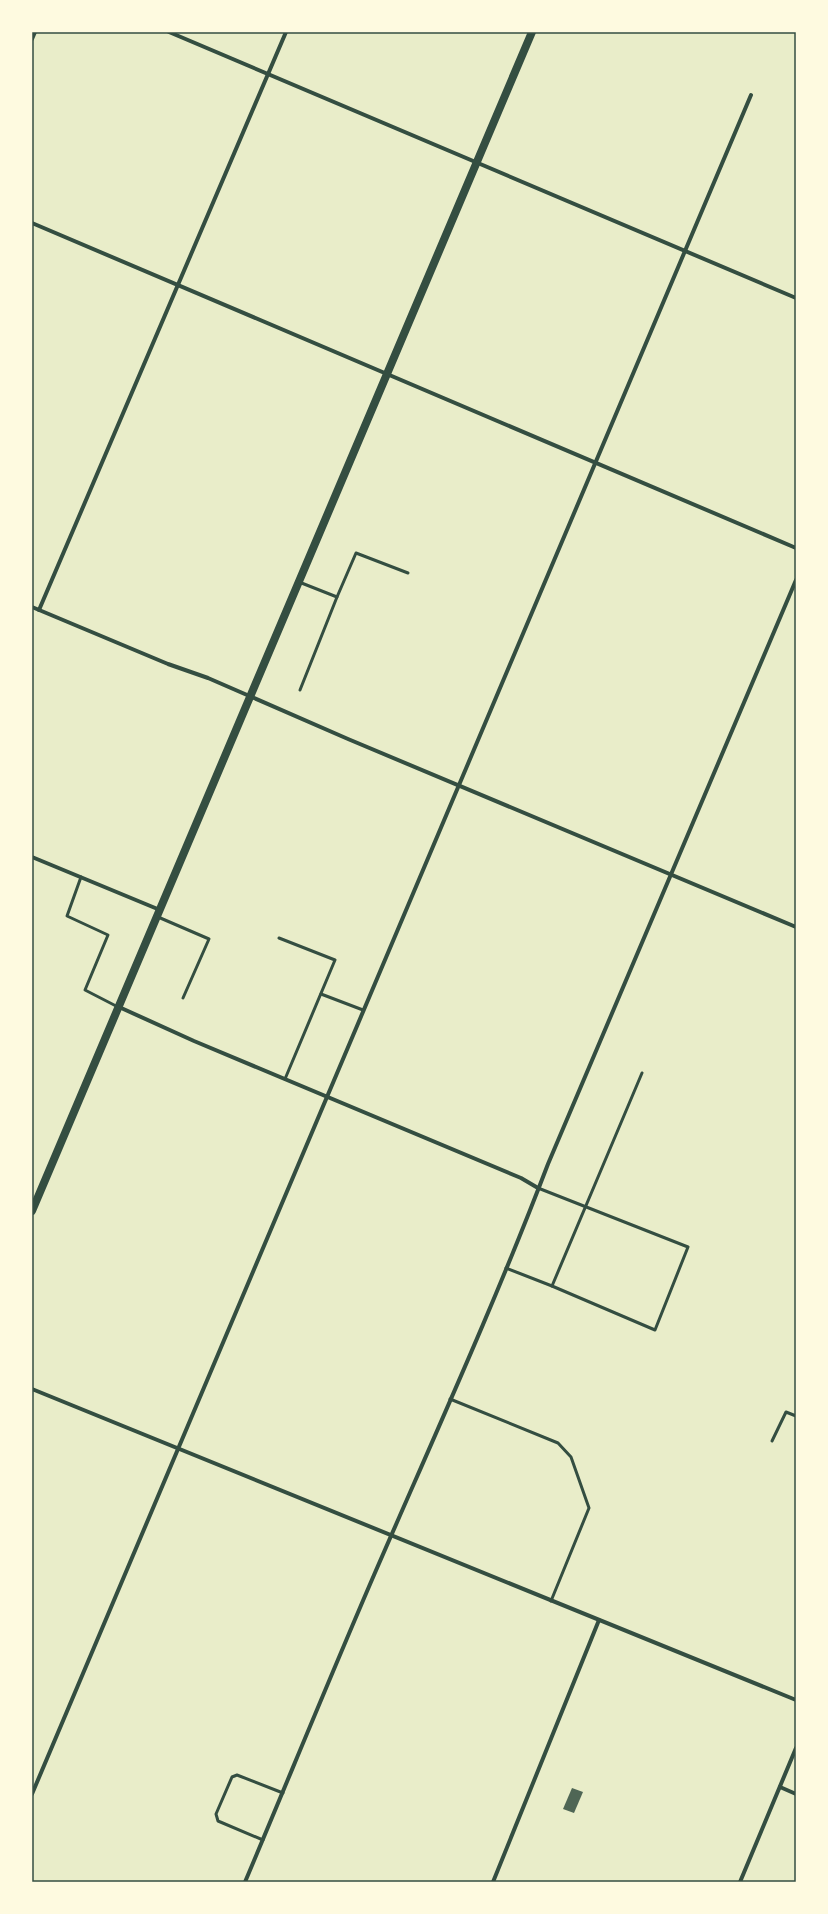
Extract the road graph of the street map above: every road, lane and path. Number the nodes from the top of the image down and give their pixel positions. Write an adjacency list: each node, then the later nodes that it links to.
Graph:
1 (35, 32): 5 (street)
2 (169, 32): 6 (street)
3 (286, 32): 6 (street)
4 (532, 32): 8 (main road)
5 (32, 39)
6 (268, 74): 8 (street); 11 (street)
7 (751, 94): 10 (street)
8 (476, 162): 10 (street); 13 (main road)
9 (32, 223): 11 (street)
10 (685, 251): 12 (street); 14 (street)
11 (178, 286): 13 (street); 21 (street)
12 (796, 298)
13 (386, 375): 14 (street); 18 (main road)
14 (596, 463): 15 (street); 24 (street)
15 (796, 548)
16 (408, 573): 19 (lane)
17 (796, 580): 26 (street)
18 (299, 582): 19 (lane); 23 (main road)
19 (338, 597): 22 (lane)
20 (32, 607): 21 (street)
21 (39, 610): 23 (street)
22 (300, 690)
23 (251, 697): 24 (street); 28 (main road)
24 (458, 785): 26 (street); 34 (street)
25 (32, 857): 27 (street)
26 (670, 874): 29 (street); 38 (street)
27 (81, 877): 28 (street); 33 (lane)
28 (159, 913): 32 (lane); 33 (main road)
29 (796, 927)
30 (279, 938): 31 (lane)
31 (321, 994): 34 (lane); 36 (lane)
32 (183, 998)
33 (119, 1007): 36 (street); 40 (main road)
34 (363, 1010): 37 (street)
35 (642, 1073): 39 (lane)
36 (285, 1079): 37 (street)
37 (327, 1096): 38 (street); 47 (street)
38 (538, 1188): 39 (lane); 41 (street)
39 (586, 1206): 42 (lane); 42 (lane)
40 (32, 1211)
41 (506, 1268): 42 (lane); 44 (street)
42 (552, 1286)
43 (32, 1389): 47 (street)
44 (450, 1399): 48 (street); 49 (lane)
45 (796, 1416): 46 (lane)
46 (772, 1441)
47 (177, 1448): 48 (street); 55 (street)
48 (392, 1536): 49 (street); 54 (street)
49 (551, 1600): 50 (street)
50 (600, 1620): 51 (street); 59 (street)
51 (796, 1700)
52 (796, 1748): 53 (street)
53 (780, 1787): 56 (street); 60 (street)
54 (283, 1793): 57 (street); 57 (lane)
55 (32, 1794)
56 (796, 1794)
57 (263, 1840): 58 (street)
58 (245, 1882)
59 (493, 1882)
60 (740, 1882)

